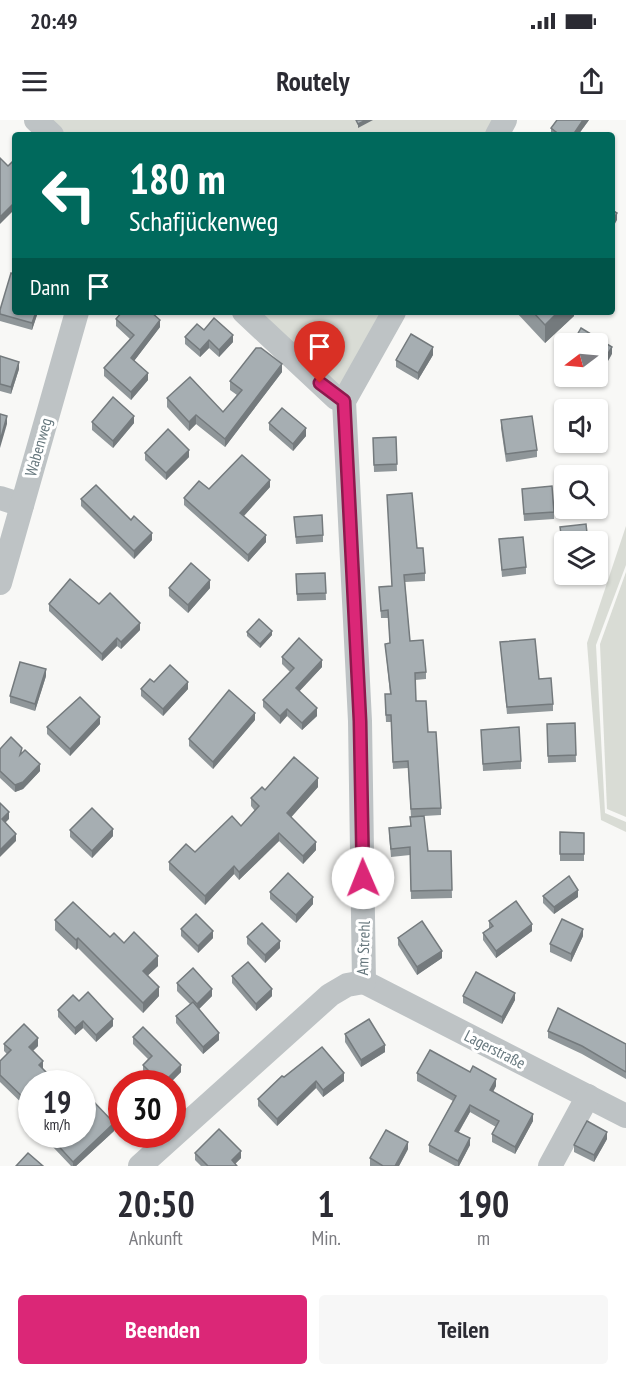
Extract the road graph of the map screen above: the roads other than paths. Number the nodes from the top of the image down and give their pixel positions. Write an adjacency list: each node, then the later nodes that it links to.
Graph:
1 (36, 120): 2 (street)
2 (49, 132)
3 (75, 315): 7 (street, Wabenweg)
4 (247, 315): 6 (street)
5 (392, 315): 6 (street)
6 (344, 401): 9 (street, Am Strehl)
7 (11, 502): 8 (street, Wabenweg)
8 (0, 583)
9 (364, 982): 10 (street, Lagerstraße); 12 (street, Am Strehl)
10 (588, 1096): 11 (street, Lagerstraße); 13 (street)
11 (626, 1116)
12 (140, 1166)
13 (550, 1166)

